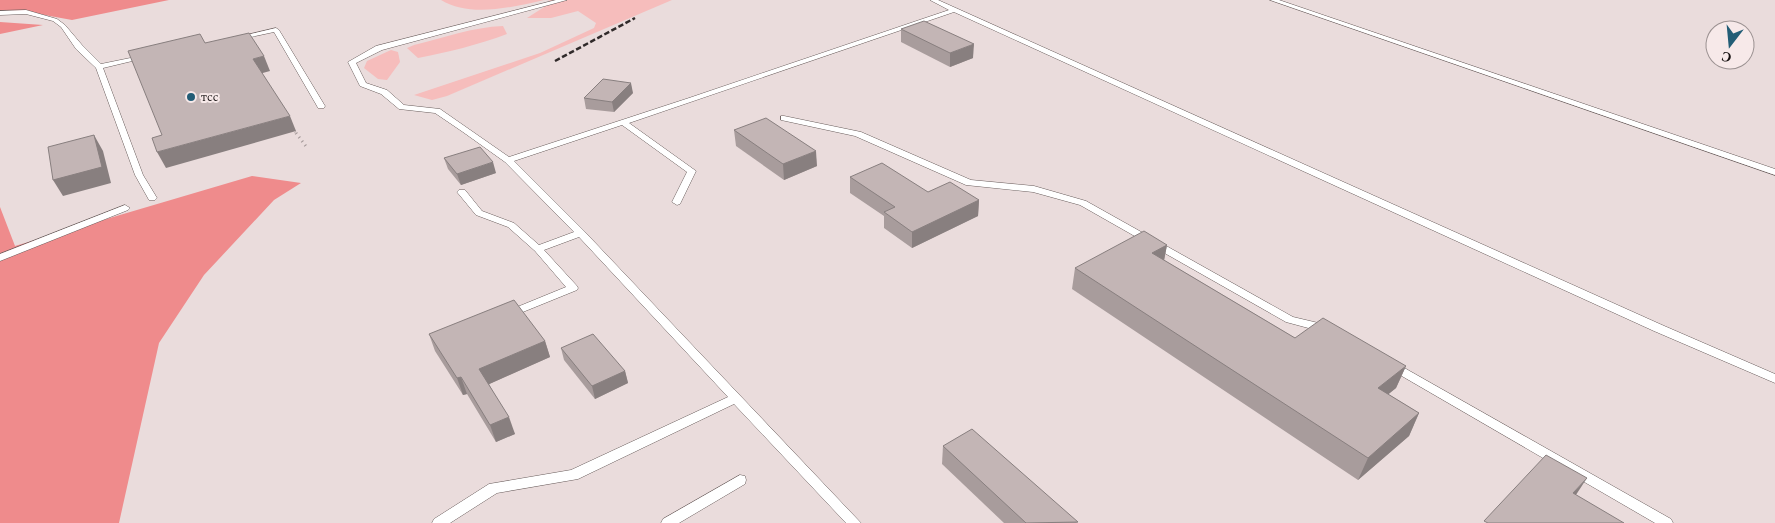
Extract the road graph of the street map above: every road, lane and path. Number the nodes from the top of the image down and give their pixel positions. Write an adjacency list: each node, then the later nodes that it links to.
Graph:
1 (564, 0): 14 (lane)
2 (933, 0): 4 (lane)
3 (1273, 0): 15 (lane)
4 (954, 10): 11 (lane); 26 (lane)
5 (0, 13): 8 (lane)
6 (229, 39): 9 (lane)
7 (155, 55): 8 (lane)
8 (99, 67): 17 (lane)
9 (321, 106)
10 (784, 118): 24 (lane)
11 (624, 123): 14 (lane); 18 (lane)
12 (295, 132): 13 (path)
13 (308, 149)
14 (508, 160): 20 (lane)
15 (1775, 172)
16 (462, 192): 21 (lane)
17 (152, 198)
18 (677, 202)
19 (125, 208): 22 (lane)
20 (581, 233): 21 (lane); 27 (lane)
21 (538, 250): 23 (lane)
22 (0, 258)
23 (494, 319)
24 (1340, 336)
25 (1383, 360): 32 (lane)
26 (1775, 379)
27 (736, 398): 29 (lane); 31 (lane)
28 (740, 480): 30 (lane)
29 (439, 523)
30 (668, 523)
31 (854, 523)
32 (1666, 523)

